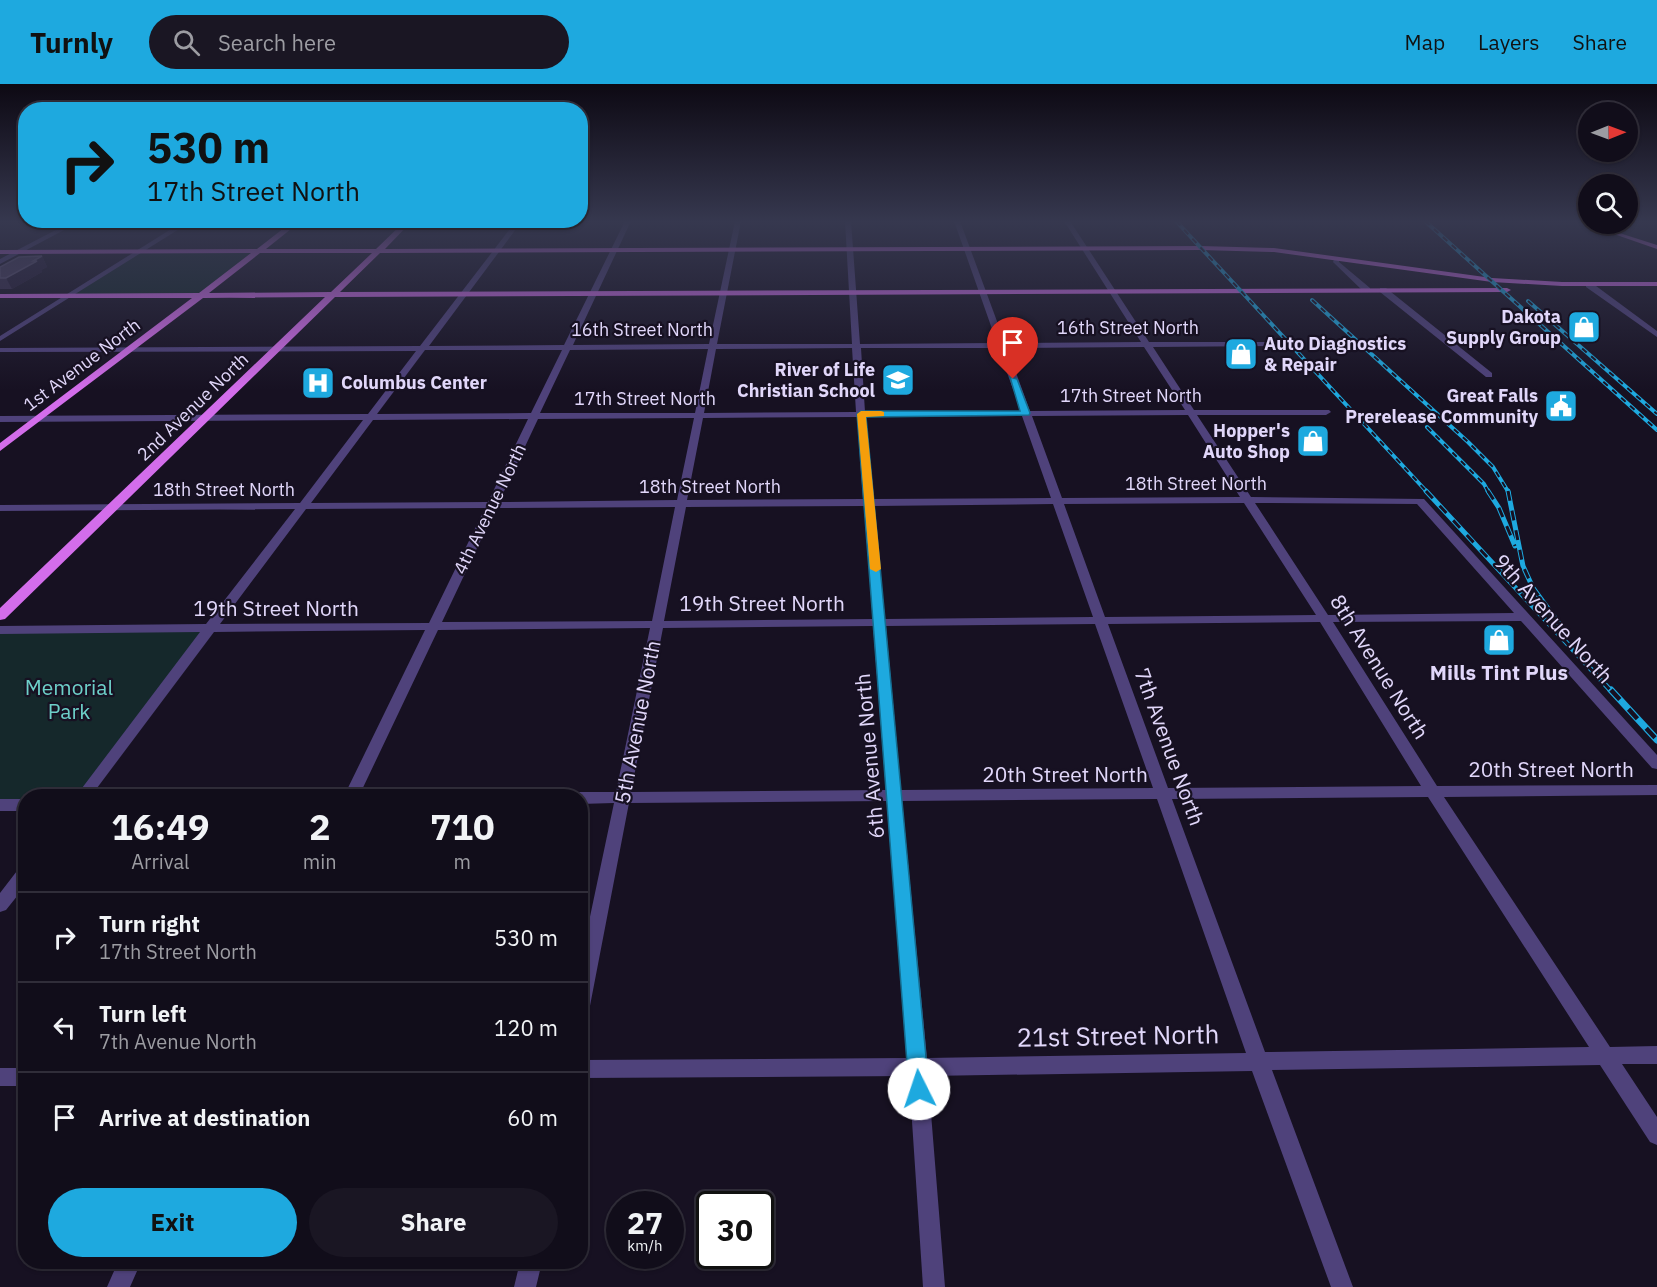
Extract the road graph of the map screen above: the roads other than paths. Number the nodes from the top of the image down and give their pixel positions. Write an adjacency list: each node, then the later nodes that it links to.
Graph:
1 (99, 277): 27 (street)
2 (225, 277): 24 (main road, 1st Avenue North)
3 (351, 277): 25 (main road, 2nd Avenue North)
4 (476, 277): 22 (street)
5 (602, 277): 23 (street, 4th Avenue North)
6 (727, 277): 21 (street, 5th Avenue North)
7 (851, 277): 19 (street, 6th Avenue North)
8 (976, 277): 20 (street, 7th Avenue North)
9 (1103, 277): 18 (street, 8th Avenue North)
10 (1353, 277): 15 (street)
11 (1468, 277): 12 (main road)
12 (1474, 278): 13 (main road); 17 (main road)
13 (1591, 286): 14 (main road); 17 (main road); 28 (street)
14 (1657, 286)
15 (1367, 290): 16 (main road); 18 (main road)
16 (1383, 290): 17 (main road); 40 (street)
17 (1483, 290)
18 (1112, 291): 20 (main road); 32 (street, 8th Avenue North)
19 (852, 292): 20 (main road); 21 (main road); 33 (street, 6th Avenue North)
20 (981, 292): 31 (street, 7th Avenue North)
21 (724, 293): 23 (main road); 35 (street, 5th Avenue North)
22 (463, 294): 23 (main road); 25 (main road); 36 (street)
23 (594, 294): 34 (street, 4th Avenue North)
24 (202, 295): 25 (main road); 27 (main road); 37 (main road, 1st Avenue North)
25 (333, 295): 38 (main road, 2nd Avenue North)
26 (0, 296): 27 (main road)
27 (68, 296): 29 (street)
28 (1657, 335)
29 (0, 339)
30 (1284, 344): 32 (street, 16th Street North)
31 (1001, 345): 32 (street, 16th Street North); 33 (street, 16th Street North); 43 (street, 7th Avenue North)
32 (1146, 345): 41 (street, 8th Avenue North)
33 (856, 346): 35 (street, 16th Street North); 44 (street, 6th Avenue North)
34 (569, 347): 35 (street, 16th Street North); 36 (street, 16th Street North); 46 (street, 4th Avenue North)
35 (714, 347): 45 (street, 5th Avenue North)
36 (422, 348): 38 (street, 16th Street North); 48 (street)
37 (129, 349): 38 (street, 16th Street North); 39 (street, 16th Street North); 49 (main road, 1st Avenue North)
38 (278, 349): 47 (main road, 2nd Avenue North)
39 (0, 350)
40 (1489, 375)
41 (1190, 412): 42 (street, 17th Street North); 43 (street, 17th Street North); 52 (street, 8th Avenue North)
42 (1326, 412)
43 (1025, 413): 44 (street, 17th Street North); 53 (street, 7th Avenue North)
44 (861, 414): 45 (street, 17th Street North); 55 (street, 6th Avenue North)
45 (698, 415): 46 (street, 17th Street North); 56 (street, 5th Avenue North)
46 (534, 416): 48 (street, 17th Street North); 58 (street, 4th Avenue North)
47 (206, 417): 48 (street, 17th Street North); 49 (street, 17th Street North); 59 (main road, 2nd Avenue North)
48 (370, 417): 57 (street)
49 (39, 418): 50 (street, 17th Street North); 51 (main road, 1st Avenue North)
50 (0, 419)
51 (0, 448)
52 (1245, 500): 53 (street, 18th Street North); 54 (street, 18th Street North); 63 (street, 8th Avenue North)
53 (1059, 501): 55 (street, 18th Street North); 64 (street, 7th Avenue North)
54 (1420, 501): 62 (street, 9th Avenue North)
55 (870, 503): 56 (street, 18th Street North); 66 (street, 6th Avenue North)
56 (682, 504): 58 (street, 18th Street North); 65 (street, 5th Avenue North)
57 (301, 506): 58 (street, 18th Street North); 59 (street, 18th Street North); 68 (street)
58 (491, 506): 67 (street, 4th Avenue North)
59 (111, 507): 60 (street, 18th Street North); 61 (main road, 2nd Avenue North)
60 (0, 508)
61 (0, 616)
62 (1524, 617): 63 (street, 19th Street North); 70 (street, 9th Avenue North)
63 (1325, 620): 64 (street, 19th Street North); 74 (street, 8th Avenue North)
64 (1102, 622): 66 (street, 19th Street North); 75 (street, 7th Avenue North)
65 (658, 624): 66 (street, 19th Street North); 67 (street, 19th Street North); 78 (street, 5th Avenue North)
66 (880, 624): 76 (street, 6th Avenue North)
67 (433, 628): 68 (street, 19th Street North); 72 (street, 4th Avenue North)
68 (208, 629): 69 (street, 19th Street North); 71 (street)
69 (0, 630)
70 (1657, 764)
71 (88, 789)
72 (355, 789)
73 (1657, 790): 74 (street, 20th Street North)
74 (1432, 791): 75 (street, 20th Street North); 84 (street, 8th Avenue North)
75 (1164, 795): 76 (street, 20th Street North); 86 (street, 7th Avenue North)
76 (894, 797): 78 (street, 20th Street North); 87 (street, 6th Avenue North)
77 (588, 798): 78 (street, 20th Street North)
78 (623, 798): 83 (street, 5th Avenue North)
79 (0, 805): 80 (street)
80 (18, 805)
81 (18, 882): 82 (street)
82 (0, 905)
83 (588, 971)
84 (1606, 1055): 85 (street, 21st Street North); 86 (street, 21st Street North); 91 (street, 8th Avenue North)
85 (1657, 1055)
86 (1258, 1060): 87 (street, 21st Street North); 97 (street, 7th Avenue North)
87 (918, 1067): 88 (street, 21st Street North); 96 (street, 6th Avenue North)
88 (588, 1069)
89 (0, 1077): 90 (street)
90 (18, 1077)
91 (1657, 1135)
92 (127, 1269): 94 (street)
93 (529, 1269): 95 (street)
94 (118, 1287)
95 (525, 1287)
96 (934, 1287)
97 (1342, 1287)

